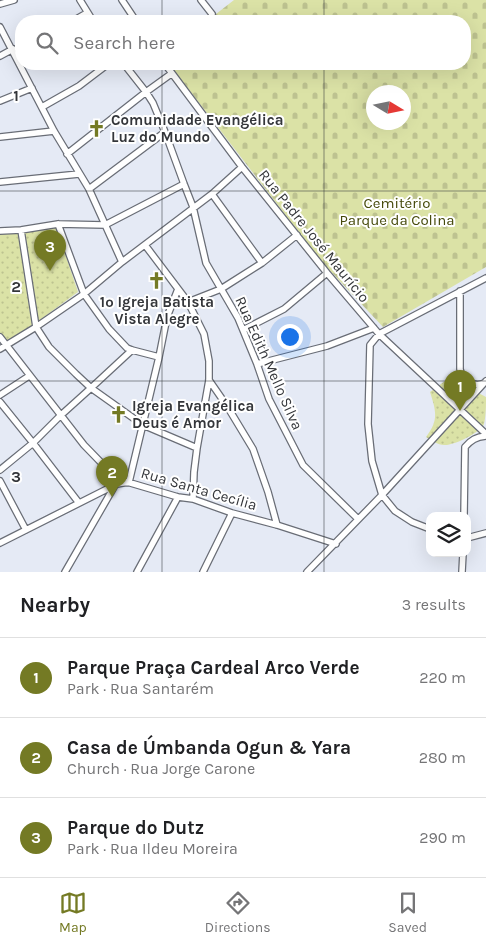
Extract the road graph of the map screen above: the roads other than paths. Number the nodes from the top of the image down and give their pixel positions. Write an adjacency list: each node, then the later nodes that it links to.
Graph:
1 (14, 0): 5 (street)
2 (80, 0): 6 (street)
3 (122, 0): 9 (street)
4 (201, 0): 7 (street)
5 (0, 4)
6 (87, 13): 8 (street)
7 (212, 14)
8 (84, 15)
9 (132, 15)
10 (0, 27): 11 (street)
11 (14, 52): 12 (street)
12 (0, 56)
13 (23, 70): 18 (street)
14 (100, 70): 21 (street)
15 (129, 70): 19 (street, Rua Edith Mello Silva)
16 (168, 70): 17 (street, Rua Padre José Maurício)
17 (171, 74): 19 (street); 26 (street, Rua Padre José Maurício)
18 (32, 88): 20 (street); 21 (street)
19 (146, 92): 23 (street, Rua Edith Mello Silva); 25 (street)
20 (0, 100)
21 (42, 107): 22 (street)
22 (54, 131): 24 (street); 25 (street)
23 (165, 132): 29 (street, Rua Edith Mello Silva); 30 (street)
24 (0, 138)
25 (67, 154): 27 (street)
26 (242, 167): 31 (street); 37 (street, Rua Padre José Maurício)
27 (79, 174): 28 (street); 30 (street)
28 (0, 182)
29 (184, 184): 32 (street, Rua Edith Mello Silva); 34 (street)
30 (89, 189): 34 (street)
31 (212, 194): 32 (street); 40 (street)
32 (194, 207): 38 (street); 44 (street, Rua Edith Mello Silva)
33 (58, 224): 34 (street); 35 (street); 46 (street)
34 (105, 225): 39 (street)
35 (21, 230): 36 (street); 48 (street)
36 (0, 231)
37 (297, 235): 40 (street); 41 (street, Rua Padre José Maurício)
38 (145, 245): 39 (street); 43 (street)
39 (122, 262): 46 (street)
40 (262, 263): 44 (street)
41 (327, 273): 49 (street, Rua Padre José Maurício); 50 (street)
42 (486, 278): 45 (street)
43 (178, 289): 47 (street); 56 (street)
44 (221, 289): 47 (street); 50 (street, Rua Edith Mello Silva)
45 (460, 291): 51 (street); 60 (street)
46 (84, 294): 48 (street); 55 (street)
47 (188, 302): 59 (street)
48 (36, 327): 53 (street); 61 (street)
49 (374, 328): 51 (street, Rua Padre José Maurício); 57 (street)
50 (243, 330): 57 (street, Rua Edith Mello Silva)
51 (379, 334): 64 (street, Rua Padre José Maurício); 74 (street)
52 (0, 337): 53 (street, Rua Santa Cecília)
53 (7, 345): 54 (street); 58 (street, Rua Santa Cecília)
54 (0, 349)
55 (132, 350): 56 (street); 61 (street)
56 (160, 357): 66 (street)
57 (256, 364): 80 (street, Rua Edith Mello Silva)
58 (29, 376): 62 (street); 65 (street, Rua Santa Cecília)
59 (208, 380): 69 (street); 81 (street)
60 (485, 382): 64 (street)
61 (91, 388): 65 (street); 66 (street)
62 (0, 394)
63 (0, 402): 68 (street)
64 (460, 410): 67 (street, Rua Padre José Maurício); 74 (street)
65 (60, 416): 68 (street); 72 (street, Rua Santa Cecília)
66 (143, 425): 69 (street); 72 (street)
67 (486, 435): 78 (street)
68 (33, 443): 70 (street); 77 (street)
69 (197, 448): 76 (street)
70 (0, 470)
71 (0, 481): 83 (street)
72 (129, 482): 73 (street); 75 (street, Rua Santa Cecília)
73 (114, 486): 77 (street); 89 (street)
74 (382, 495): 80 (street); 82 (street)
75 (178, 497): 76 (street, Rua Santa Cecília); 90 (street)
76 (193, 499): 79 (street, Rua Santa Cecília)
77 (79, 504): 83 (street)
78 (464, 512)
79 (232, 513): 81 (street, Rua Santa Cecília); 91 (street)
80 (358, 520): 87 (street)
81 (277, 525): 87 (street, Rua Santa Cecília)
82 (426, 527)
83 (26, 530): 86 (street)
84 (486, 533): 85 (street)
85 (471, 537)
86 (0, 543)
87 (336, 544): 92 (street)
88 (463, 557): 93 (street)
89 (65, 572)
90 (137, 572)
91 (203, 572)
92 (307, 572)
93 (462, 572)

